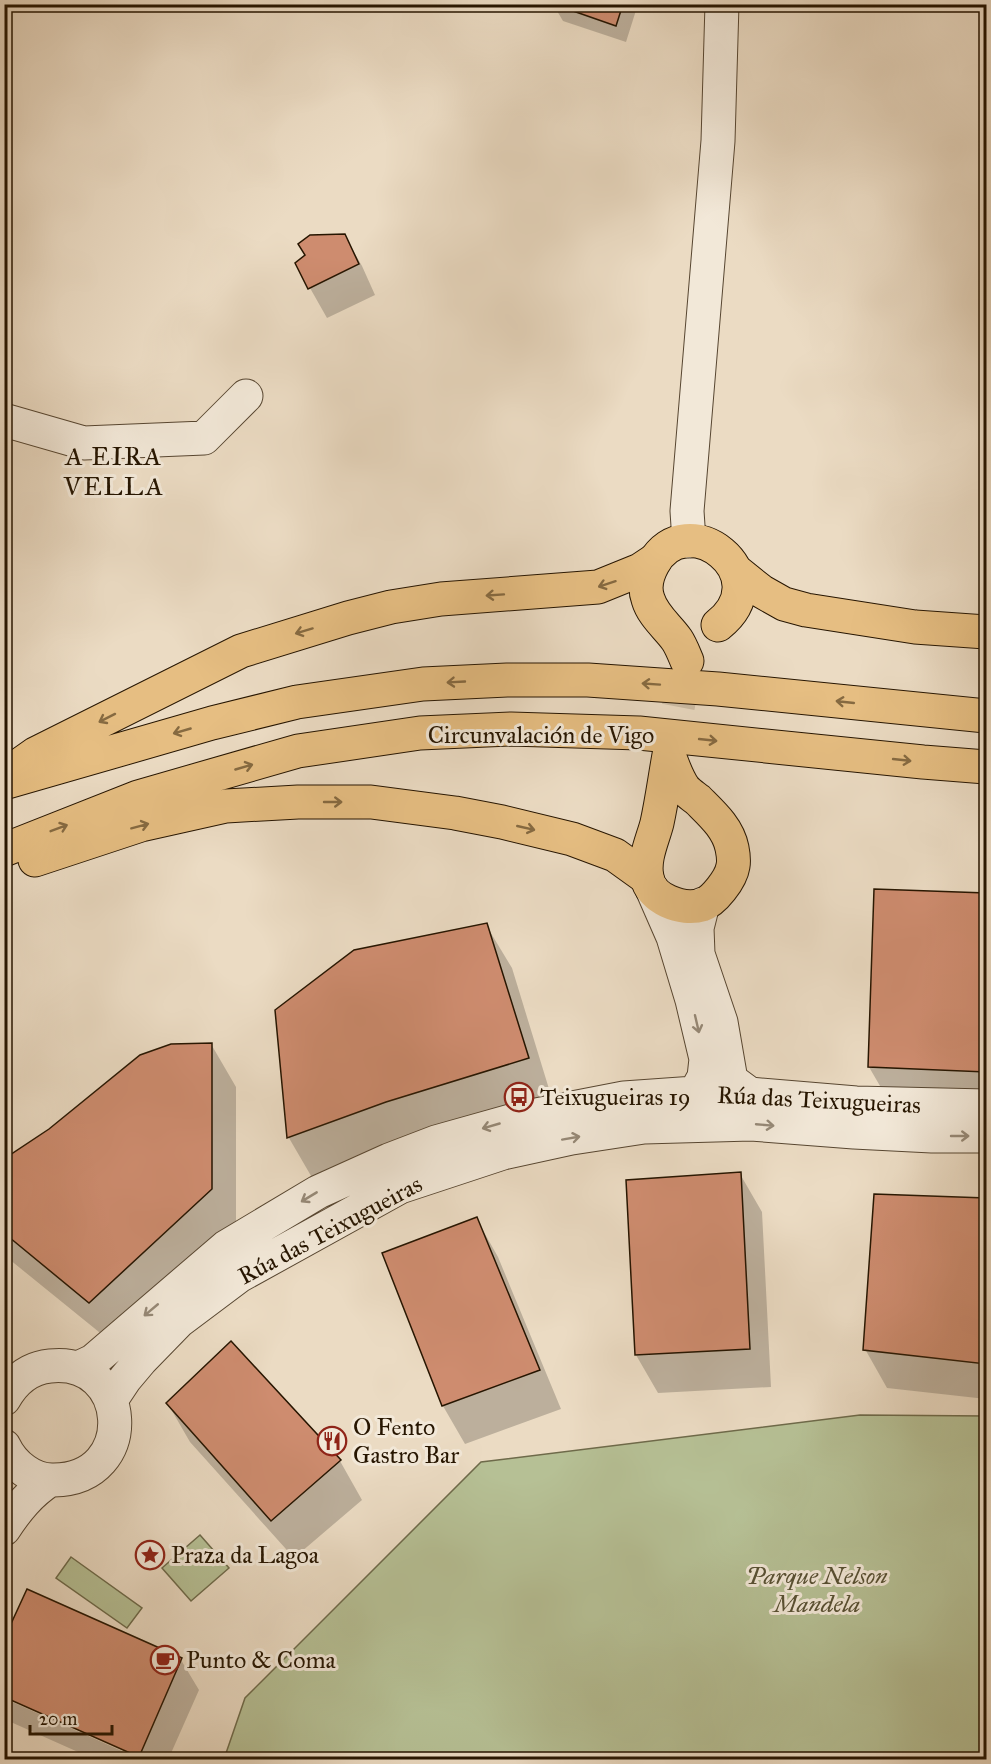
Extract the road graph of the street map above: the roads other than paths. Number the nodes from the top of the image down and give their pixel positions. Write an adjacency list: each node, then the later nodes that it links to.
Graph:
1 (722, 4): 4 (street)
2 (246, 396): 3 (street)
3 (4, 420)
4 (689, 541): 5 (main road); 6 (main road)
5 (655, 560): 8 (main road); 12 (main road, one-way to 12)
6 (736, 571): 7 (main road); 8 (main road)
7 (806, 610): 8 (main road); 9 (main road)
8 (713, 628)
9 (987, 632)
10 (987, 716): 13 (main road, one-way to 13)
11 (987, 767): 14 (main road, Circunvalación de Vigo, one-way to 11)
12 (4, 776)
13 (4, 783)
14 (4, 850)
15 (4, 870): 16 (main road, one-way to 16)
16 (649, 884): 17 (main road); 17 (main road); 18 (street, one-way to 18)
17 (703, 904): 19 (street)
18 (695, 1093): 19 (street, Rúa das Teixugueiras); 22 (street, Rúa das Teixugueiras, one-way to 22)
19 (750, 1094): 20 (street, Rúa das Teixugueiras)
20 (987, 1106)
21 (987, 1136): 24 (street, Rúa das Teixugueiras, one-way to 21)
22 (78, 1368): 23 (street); 24 (street)
23 (4, 1399)
24 (111, 1400): 26 (street)
25 (6, 1455): 26 (street)
26 (50, 1480): 27 (street)
27 (4, 1529)

